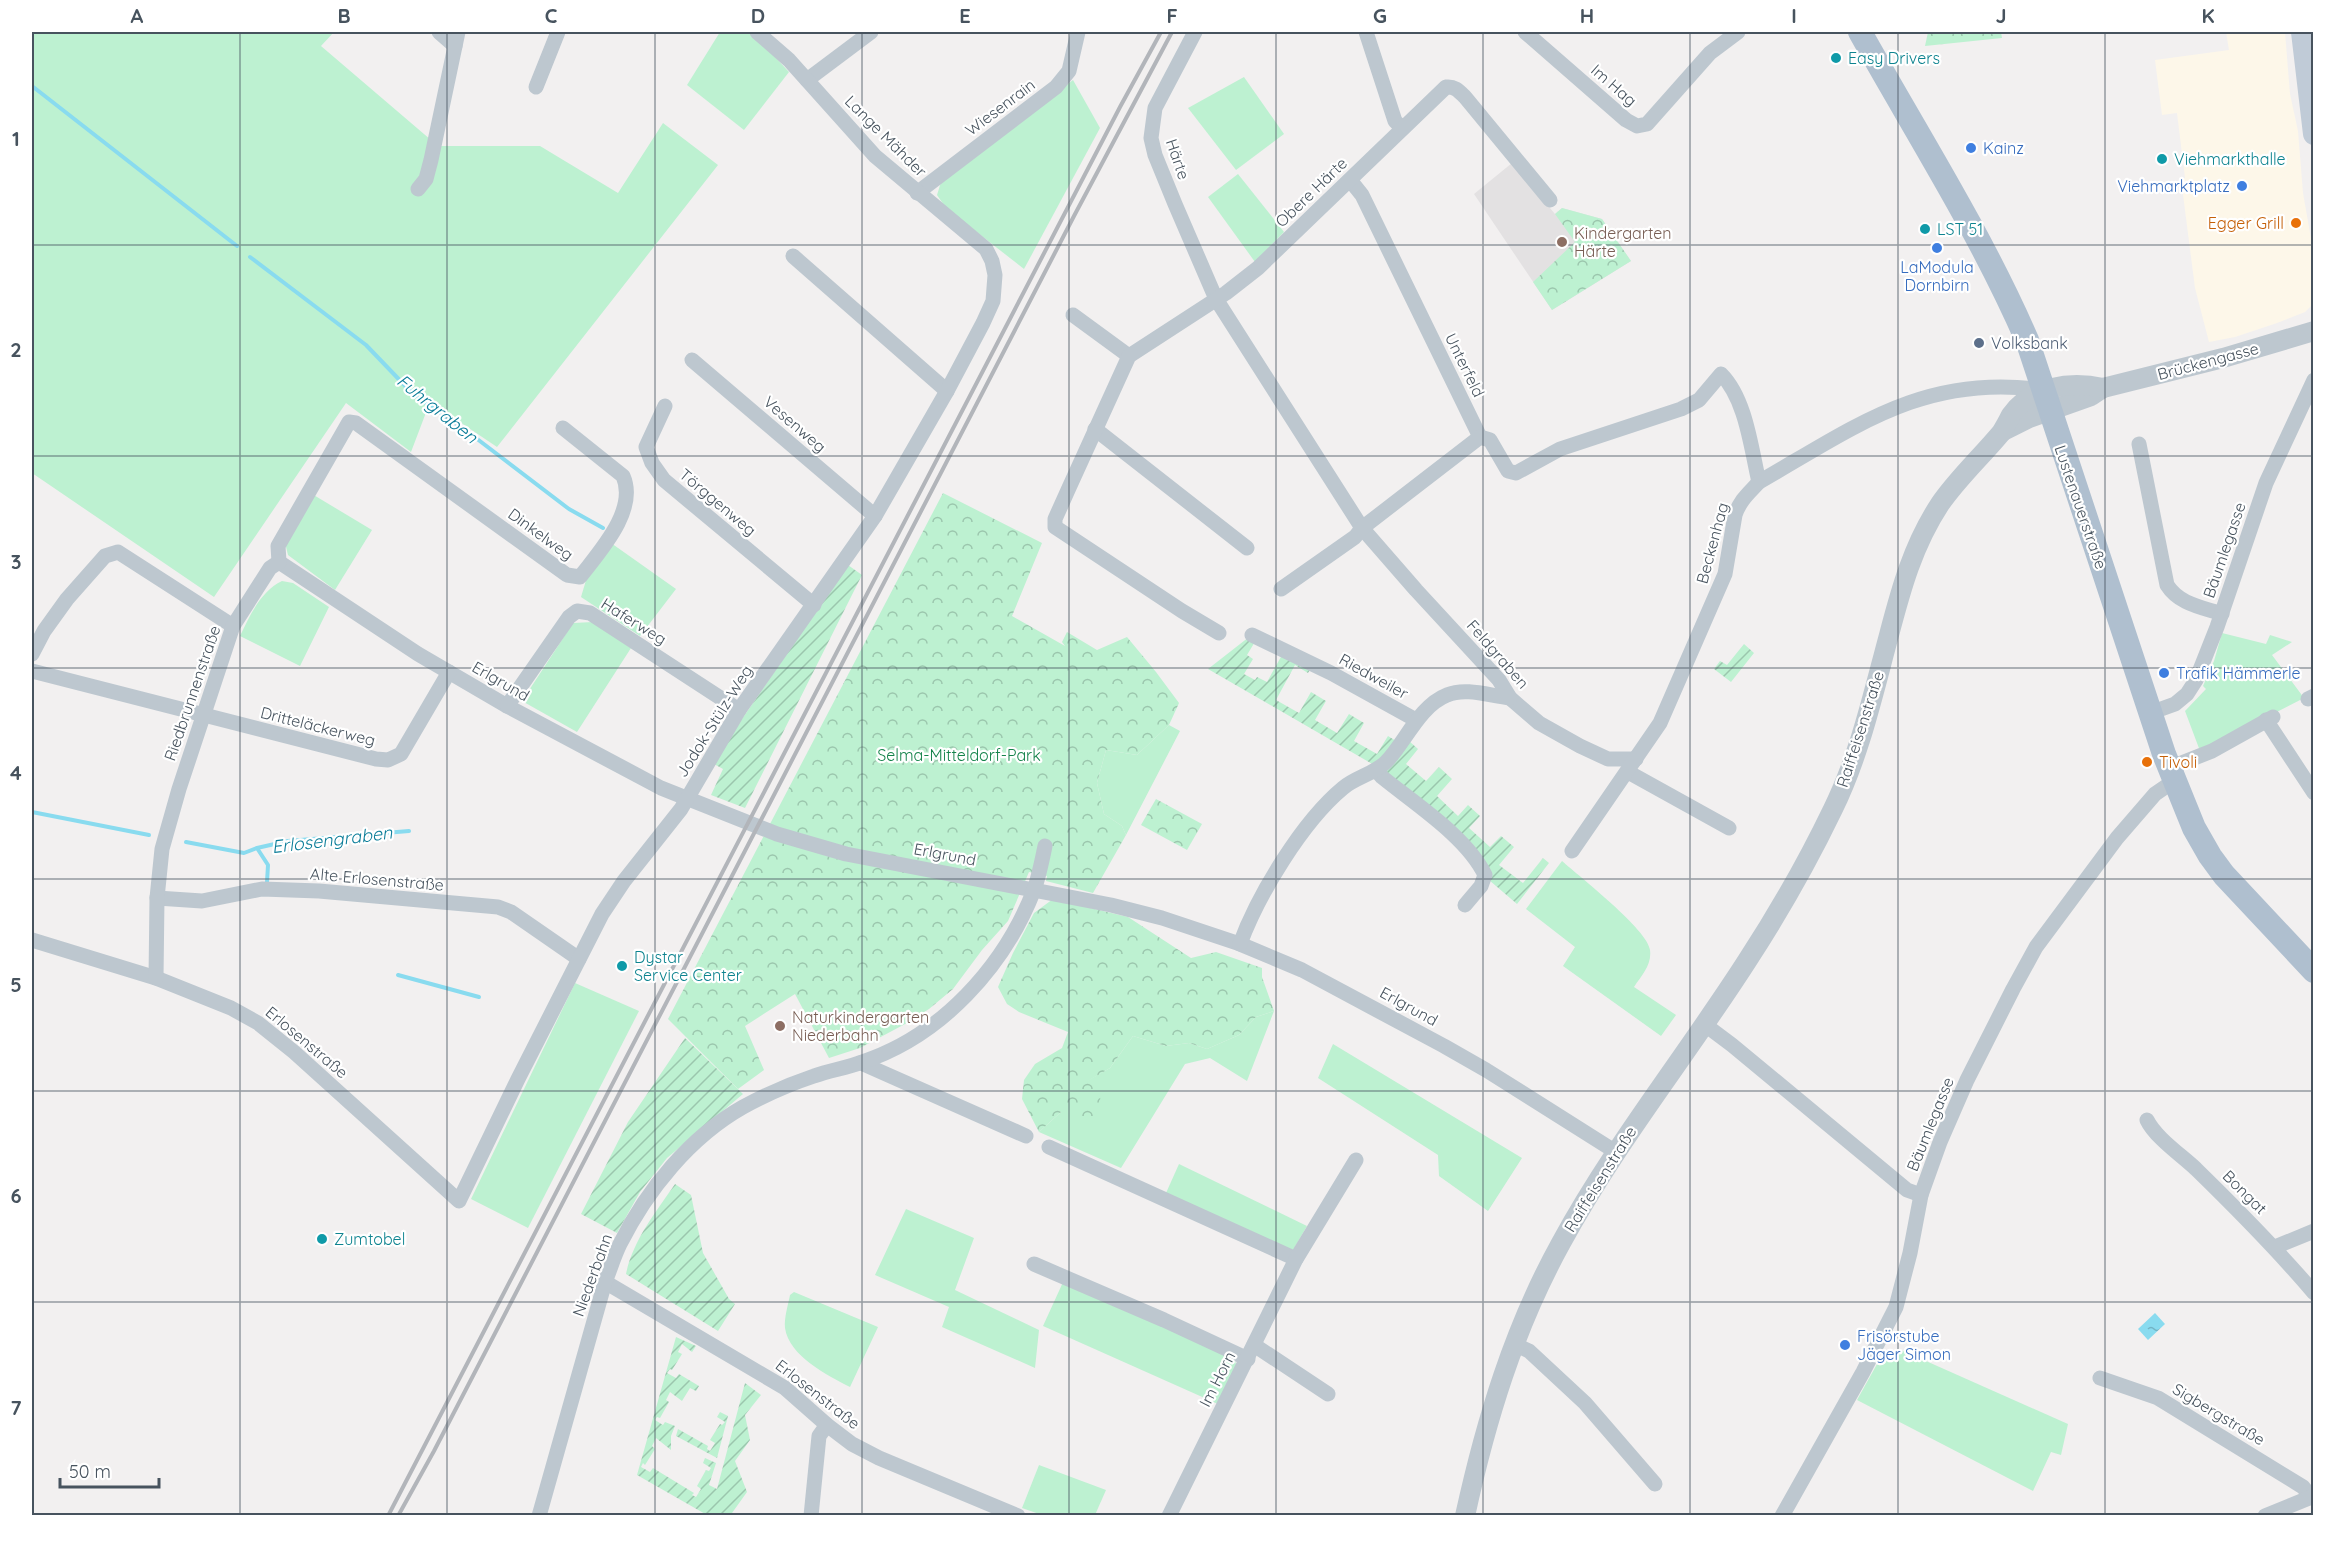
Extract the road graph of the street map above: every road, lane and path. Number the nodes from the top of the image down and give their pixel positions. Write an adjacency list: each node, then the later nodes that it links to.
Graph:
1 (439, 32): 12 (street)
2 (558, 32): 14 (street)
3 (757, 32): 13 (street, Lange Mähder)
4 (871, 32): 13 (street)
5 (1078, 32): 19 (street, Wiesenrain)
6 (1195, 32): 23 (street, Härte)
7 (1366, 32): 15 (street)
8 (1525, 32): 11 (street, Im Hag)
9 (1860, 32): 30 (main road, Lustenauerstraße)
10 (2302, 32): 16 (main road)
11 (1734, 34)
12 (457, 39): 18 (street)
13 (807, 80): 19 (street, Lange Mähder)
14 (536, 87)
15 (1402, 128): 17 (street, Obere Härte); 20 (street, Obere Härte)
16 (2313, 134)
17 (1350, 180): 23 (street, Obere Härte); 35 (street, Unterfeld)
18 (418, 189)
19 (917, 193): 22 (street, Lange Mähder)
20 (1550, 200)
21 (793, 256): 29 (street)
22 (992, 261): 29 (street, Jodok-Stülz-Weg)
23 (1216, 299): 26 (street, Obere Härte); 39 (street, Feldgraben)
24 (1073, 315): 26 (street)
25 (2313, 331): 30 (street, Brückengasse)
26 (1130, 356): 34 (street)
27 (692, 360): 38 (street, Vesenweg)
28 (2313, 380): 44 (street, Bäumlegasse)
29 (947, 391): 38 (street, Jodok-Stülz-Weg)
30 (2046, 400): 37 (street, Beckenhag); 54 (main road, Lustenauerstraße); 72 (street, Raiffeisenstraße)
31 (665, 406): 43 (street, Törggenweg)
32 (356, 423): 33 (street, Dinkelweg); 41 (street, Riedbrunnenstraße)
33 (563, 428)
34 (1095, 429): 40 (street); 46 (street)
35 (1480, 436): 37 (street, Unterfeld); 39 (street)
36 (2139, 444): 44 (street)
37 (1759, 482): 57 (street, Beckenhag)
38 (875, 516): 43 (street, Jodok-Stülz-Weg)
39 (1362, 528): 42 (street); 51 (street, Feldgraben)
40 (1247, 548)
41 (279, 562): 45 (street, Riedbrunnenstraße); 50 (street, Erlgrund)
42 (1281, 589)
43 (814, 605): 53 (street, Jodok-Stülz-Weg)
44 (2222, 614): 54 (street, Bäumlegasse)
45 (233, 626): 48 (street); 55 (street, Riedbrunnenstraße)
46 (1219, 633)
47 (1252, 635): 56 (street, Riedweiler)
48 (32, 654)
49 (32, 672): 55 (street, Dritteläckerweg)
50 (449, 672): 52 (street, Erlgrund); 55 (street, Dritteläckerweg)
51 (1510, 698): 56 (street, Riedweiler); 57 (street, Feldgraben)
52 (507, 706): 53 (street, Haferweg); 64 (street, Erlgrund)
53 (739, 710): 69 (street, Jodok-Stülz-Weg)
54 (2150, 712): 59 (main road, Lustenauerstraße)
55 (204, 716): 65 (street, Riedbrunnenstraße)
56 (1416, 720): 58 (street)
57 (1632, 766): 61 (street); 63 (street, Beckenhag)
58 (1376, 770): 66 (street); 68 (street)
59 (2172, 775): 60 (street, Bäumlegasse); 70 (main road, Lustenauerstraße); 79 (street, Bäumlegasse)
60 (2313, 793)
61 (1729, 828)
62 (1045, 846): 64 (street, Niederbahn)
63 (1572, 850)
64 (1034, 890): 68 (street, Erlgrund); 73 (street, Niederbahn)
65 (157, 898): 69 (street, Alte Erlosenstraße); 71 (street, Riedbrunnenstraße)
66 (1465, 905)
67 (32, 940): 71 (street, Erlosenstraße)
68 (1240, 944): 77 (street, Erlgrund)
69 (579, 959): 80 (street, Jodok-Stülz-Weg)
70 (2313, 971)
71 (156, 978): 80 (street, Erlosenstraße)
72 (1704, 1024): 77 (street, Raiffeisenstraße); 79 (street)
73 (861, 1063): 75 (street); 85 (street, Niederbahn)
74 (2147, 1120): 82 (street, Bongat)
75 (1026, 1136)
76 (1049, 1147): 83 (street)
77 (1616, 1152): 87 (street, Raiffeisenstraße)
78 (1356, 1160): 83 (street, Im Horn)
79 (1921, 1195): 99 (street, Bäumlegasse)
80 (459, 1201)
81 (2313, 1231): 82 (street)
82 (2275, 1247): 86 (street, Bongat)
83 (1296, 1259): 88 (street, Im Horn)
84 (1034, 1264): 88 (street)
85 (605, 1282): 91 (street, Erlosenstraße); 94 (street, Niederbahn)
86 (2313, 1293)
87 (1514, 1344): 92 (street); 98 (street, Raiffeisenstraße)
88 (1251, 1352): 90 (street); 97 (street, Im Horn)
89 (2100, 1378): 93 (street, Sigbergstraße)
90 (1328, 1394)
91 (827, 1425): 95 (street); 96 (street, Erlosenstraße)
92 (1655, 1484)
93 (2312, 1497): 100 (street)
94 (539, 1515)
95 (811, 1515)
96 (1018, 1515)
97 (1169, 1515)
98 (1465, 1515)
99 (1782, 1515)
100 (2265, 1515)

